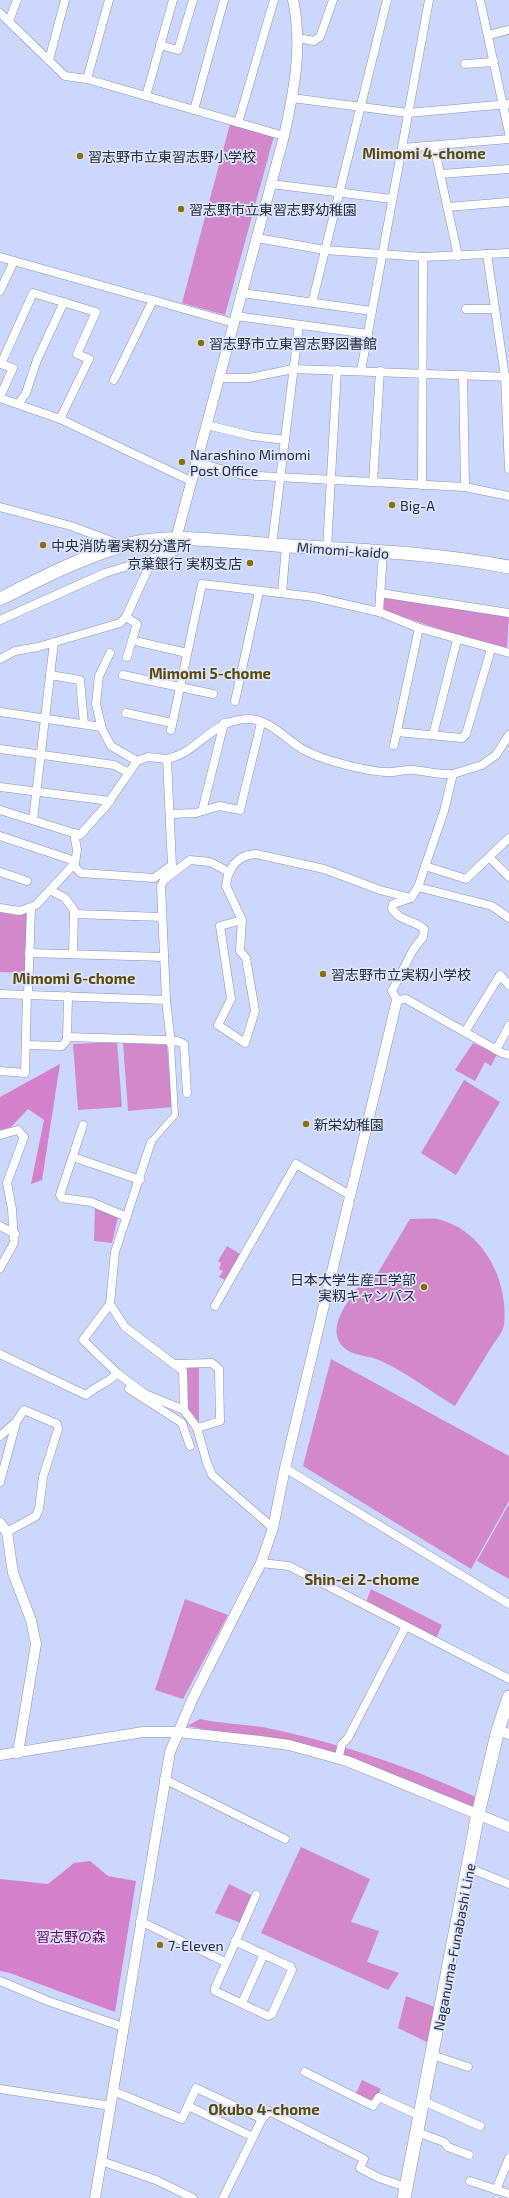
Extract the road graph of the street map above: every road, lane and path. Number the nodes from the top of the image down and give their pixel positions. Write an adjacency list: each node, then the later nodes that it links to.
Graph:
1 (17, 0): 14 (street)
2 (65, 0): 19 (street)
3 (109, 0): 22 (street)
4 (173, 0): 18 (street)
5 (193, 0): 18 (street)
6 (224, 0): 27 (street)
7 (274, 0): 29 (street)
8 (293, 0): 17 (street)
9 (333, 0): 17 (street)
10 (387, 0): 26 (street)
11 (429, 0): 28 (street)
12 (480, 0): 16 (street)
13 (0, 13): 14 (street)
14 (9, 21): 19 (street)
15 (509, 30): 16 (street)
16 (488, 35): 20 (street)
17 (297, 38): 24 (street)
18 (160, 45): 23 (street)
19 (49, 60): 22 (street)
20 (494, 62): 21 (street); 25 (street)
21 (465, 64)
22 (87, 79): 23 (street)
23 (146, 96): 27 (street)
24 (292, 98): 26 (street); 31 (street)
25 (506, 105): 28 (street); 30 (street)
26 (361, 108): 28 (street); 38 (street)
27 (194, 110): 29 (street)
28 (408, 113): 34 (street)
29 (238, 123): 31 (street)
30 (509, 133)
31 (284, 136): 37 (street)
32 (509, 139): 33 (street)
33 (434, 146): 34 (street); 36 (street)
34 (402, 148): 39 (street)
35 (509, 169): 36 (street)
36 (440, 174): 41 (street)
37 (271, 184): 38 (street); 42 (street)
38 (339, 193): 39 (street); 43 (street)
39 (392, 199): 45 (street)
40 (509, 202): 41 (street)
41 (447, 207): 47 (street)
42 (257, 238): 43 (street); 52 (street)
43 (325, 250): 45 (street); 55 (street)
44 (509, 253): 46 (street)
45 (382, 254): 49 (street); 58 (street)
46 (487, 254): 47 (street); 57 (street)
47 (458, 256): 49 (street)
48 (0, 257): 50 (street)
49 (423, 257): 66 (street)
50 (14, 261): 51 (street); 53 (street)
51 (0, 291)
52 (242, 293): 55 (street); 59 (street)
53 (152, 300): 59 (street); 70 (street)
54 (64, 302): 71 (street); 72 (street); 73 (street)
55 (312, 303): 58 (street)
56 (466, 309): 57 (street)
57 (495, 309): 68 (street)
58 (372, 311): 61 (street)
59 (235, 320): 60 (street); 69 (street)
60 (299, 325): 61 (street); 62 (street)
61 (368, 334): 64 (street)
62 (293, 369): 63 (street); 69 (street); 75 (street)
63 (337, 370): 64 (street); 79 (street)
64 (361, 371): 65 (street)
65 (380, 371): 66 (street); 81 (street)
66 (422, 373): 67 (street); 82 (street)
67 (463, 375): 68 (street); 83 (street)
68 (507, 377): 77 (street)
69 (220, 378): 74 (street)
70 (114, 380)
71 (0, 397): 72 (street)
72 (19, 403): 73 (street)
73 (60, 419): 80 (street)
74 (207, 425): 75 (street); 76 (street)
75 (285, 440): 78 (street)
76 (196, 462): 78 (street); 80 (street)
77 (509, 469)
78 (280, 478): 79 (street); 88 (street)
79 (331, 480): 81 (street); 90 (street)
80 (191, 481): 86 (street)
81 (373, 482): 82 (street)
82 (422, 485): 83 (street)
83 (465, 487): 84 (street)
84 (509, 496)
85 (0, 507): 87 (street)
86 (176, 539): 87 (main road, Mimomi-kaido); 88 (main road, Mimomi-kaido); 92 (street)
87 (122, 545): 97 (main road, Mimomi-kaido)
88 (272, 545): 89 (main road, Mimomi-kaido)
89 (286, 546): 90 (main road, Mimomi-kaido); 95 (street)
90 (327, 549): 91 (main road, Mimomi-kaido)
91 (383, 552): 93 (main road, Mimomi-kaido); 96 (street)
92 (153, 558): 100 (street); 101 (street)
93 (509, 567)
94 (259, 592): 95 (street); 107 (street); 116 (street)
95 (282, 593): 98 (street)
96 (380, 593): 98 (street); 99 (street)
97 (0, 599)
98 (379, 612): 102 (street)
99 (509, 613)
100 (126, 617): 104 (street); 110 (street)
101 (0, 620)
102 (419, 628): 103 (street); 124 (street)
103 (457, 640): 106 (street); 125 (street)
104 (54, 642): 111 (street); 112 (street)
105 (139, 642): 107 (street)
106 (491, 649): 109 (street); 125 (street)
107 (187, 652): 114 (street)
108 (110, 653): 123 (street)
109 (509, 653)
110 (127, 657)
111 (0, 659)
112 (50, 675): 119 (street); 122 (street)
113 (123, 675): 114 (street)
114 (180, 687): 115 (street); 118 (street)
115 (213, 694)
116 (235, 701)
117 (0, 712): 119 (street)
118 (126, 713)
119 (45, 719): 122 (street); 129 (street)
120 (224, 723): 121 (street); 130 (street); 138 (street)
121 (261, 723): 133 (street); 138 (street)
122 (84, 724): 123 (street)
123 (102, 727): 131 (street)
124 (397, 732): 125 (street); 127 (street)
125 (433, 735)
126 (509, 735): 133 (street)
127 (394, 745)
128 (0, 749): 129 (street)
129 (41, 755): 132 (street); 135 (street)
130 (166, 759): 131 (street); 139 (street)
131 (137, 761): 132 (street)
132 (129, 773): 136 (street)
133 (453, 774): 146 (street)
134 (0, 787): 135 (street)
135 (37, 792): 136 (street); 140 (street)
136 (110, 801): 141 (street)
137 (0, 810): 140 (street)
138 (202, 811): 139 (street)
139 (170, 814): 150 (street)
140 (33, 820): 141 (street)
141 (74, 833): 145 (street)
142 (0, 836): 145 (street)
143 (509, 838): 144 (street)
144 (489, 857): 146 (street); 149 (street)
145 (74, 864): 150 (street); 153 (street)
146 (425, 866): 152 (street)
147 (0, 872): 151 (street)
148 (229, 872): 150 (street); 154 (street); 160 (street)
149 (509, 876)
150 (160, 877): 158 (street)
151 (27, 881)
152 (418, 887): 154 (street); 159 (street)
153 (50, 890): 156 (street); 157 (street)
154 (411, 898): 169 (street)
155 (0, 908): 156 (street)
156 (31, 908): 161 (street)
157 (74, 914): 158 (street); 162 (street)
158 (162, 917): 163 (street)
159 (509, 918)
160 (242, 920): 160 (street)
161 (29, 953): 162 (street); 166 (street)
162 (73, 954): 163 (street)
163 (164, 956): 168 (street)
164 (509, 985): 171 (street)
165 (0, 994): 166 (street)
166 (28, 995): 167 (street); 174 (street)
167 (68, 996): 168 (street); 172 (street)
168 (166, 1000): 173 (street)
169 (397, 1000): 171 (street); 184 (street)
170 (509, 1026): 175 (street)
171 (465, 1032): 175 (street)
172 (67, 1037): 173 (street); 174 (street)
173 (171, 1042): 178 (street); 181 (street)
174 (26, 1045): 177 (street)
175 (496, 1050): 176 (street)
176 (509, 1055)
177 (0, 1071)
178 (187, 1093)
179 (83, 1125): 182 (street)
180 (0, 1135): 187 (street)
181 (151, 1142): 183 (street)
182 (73, 1157): 183 (street); 185 (street)
183 (140, 1180): 185 (street)
184 (350, 1196): 190 (street); 200 (street)
185 (127, 1217): 189 (street)
186 (0, 1226): 187 (street)
187 (15, 1234): 188 (street)
188 (0, 1268)
189 (110, 1304): 192 (street); 193 (street)
190 (215, 1306)
191 (0, 1354): 193 (street)
192 (176, 1364): 195 (street); 197 (street)
193 (117, 1373): 195 (street)
194 (129, 1389): 199 (street)
195 (184, 1410): 197 (street)
196 (16, 1422): 198 (street); 201 (street); 204 (street)
197 (197, 1428): 203 (street)
198 (0, 1436)
199 (190, 1446)
200 (285, 1468): 203 (street); 206 (street)
201 (0, 1482)
202 (0, 1523): 204 (street)
203 (273, 1528): 205 (street)
204 (7, 1532): 212 (street)
205 (261, 1563): 207 (street); 210 (street)
206 (509, 1604)
207 (406, 1626): 208 (street); 214 (street)
208 (509, 1679)
209 (509, 1697): 211 (main road, Naganuma-Funabashi Line)
210 (178, 1732): 212 (street); 214 (street); 215 (street)
211 (503, 1732): 216 (main road, Naganuma-Funabashi Line)
212 (18, 1753): 213 (street)
213 (0, 1756)
214 (338, 1759): 216 (street)
215 (164, 1779): 218 (street); 222 (street)
216 (478, 1814): 217 (street); 219 (main road, Naganuma-Funabashi Line)
217 (509, 1828)
218 (285, 1838)
219 (469, 1868): 220 (street); 229 (main road, Naganuma-Funabashi Line)
220 (509, 1884)
221 (256, 1895): 223 (street)
222 (140, 1921): 225 (street); 228 (street)
223 (235, 1941): 224 (street); 225 (street)
224 (264, 1954): 227 (street); 227 (street)
225 (225, 1962): 227 (street)
226 (0, 1981): 228 (street)
227 (242, 2003)
228 (123, 2027): 233 (street)
229 (432, 2055): 230 (street); 234 (main road, Naganuma-Funabashi Line)
230 (468, 2067)
231 (305, 2072): 237 (street)
232 (0, 2089): 235 (street)
233 (113, 2091): 235 (street); 236 (street)
234 (423, 2101): 237 (main road, Naganuma-Funabashi Line); 239 (street)
235 (111, 2106): 244 (street)
236 (188, 2106): 238 (street); 241 (street)
237 (420, 2116): 240 (main road, Naganuma-Funabashi Line)
238 (262, 2119): 241 (street); 247 (street)
239 (480, 2126)
240 (417, 2132): 242 (street); 247 (main road, Naganuma-Funabashi Line)
241 (253, 2137): 251 (street)
242 (469, 2155)
243 (509, 2158): 246 (street)
244 (102, 2161): 249 (street); 250 (street)
245 (470, 2181): 246 (street)
246 (496, 2190): 248 (street)
247 (405, 2193)
248 (509, 2194)
249 (95, 2198)
250 (193, 2198)
251 (223, 2198)

